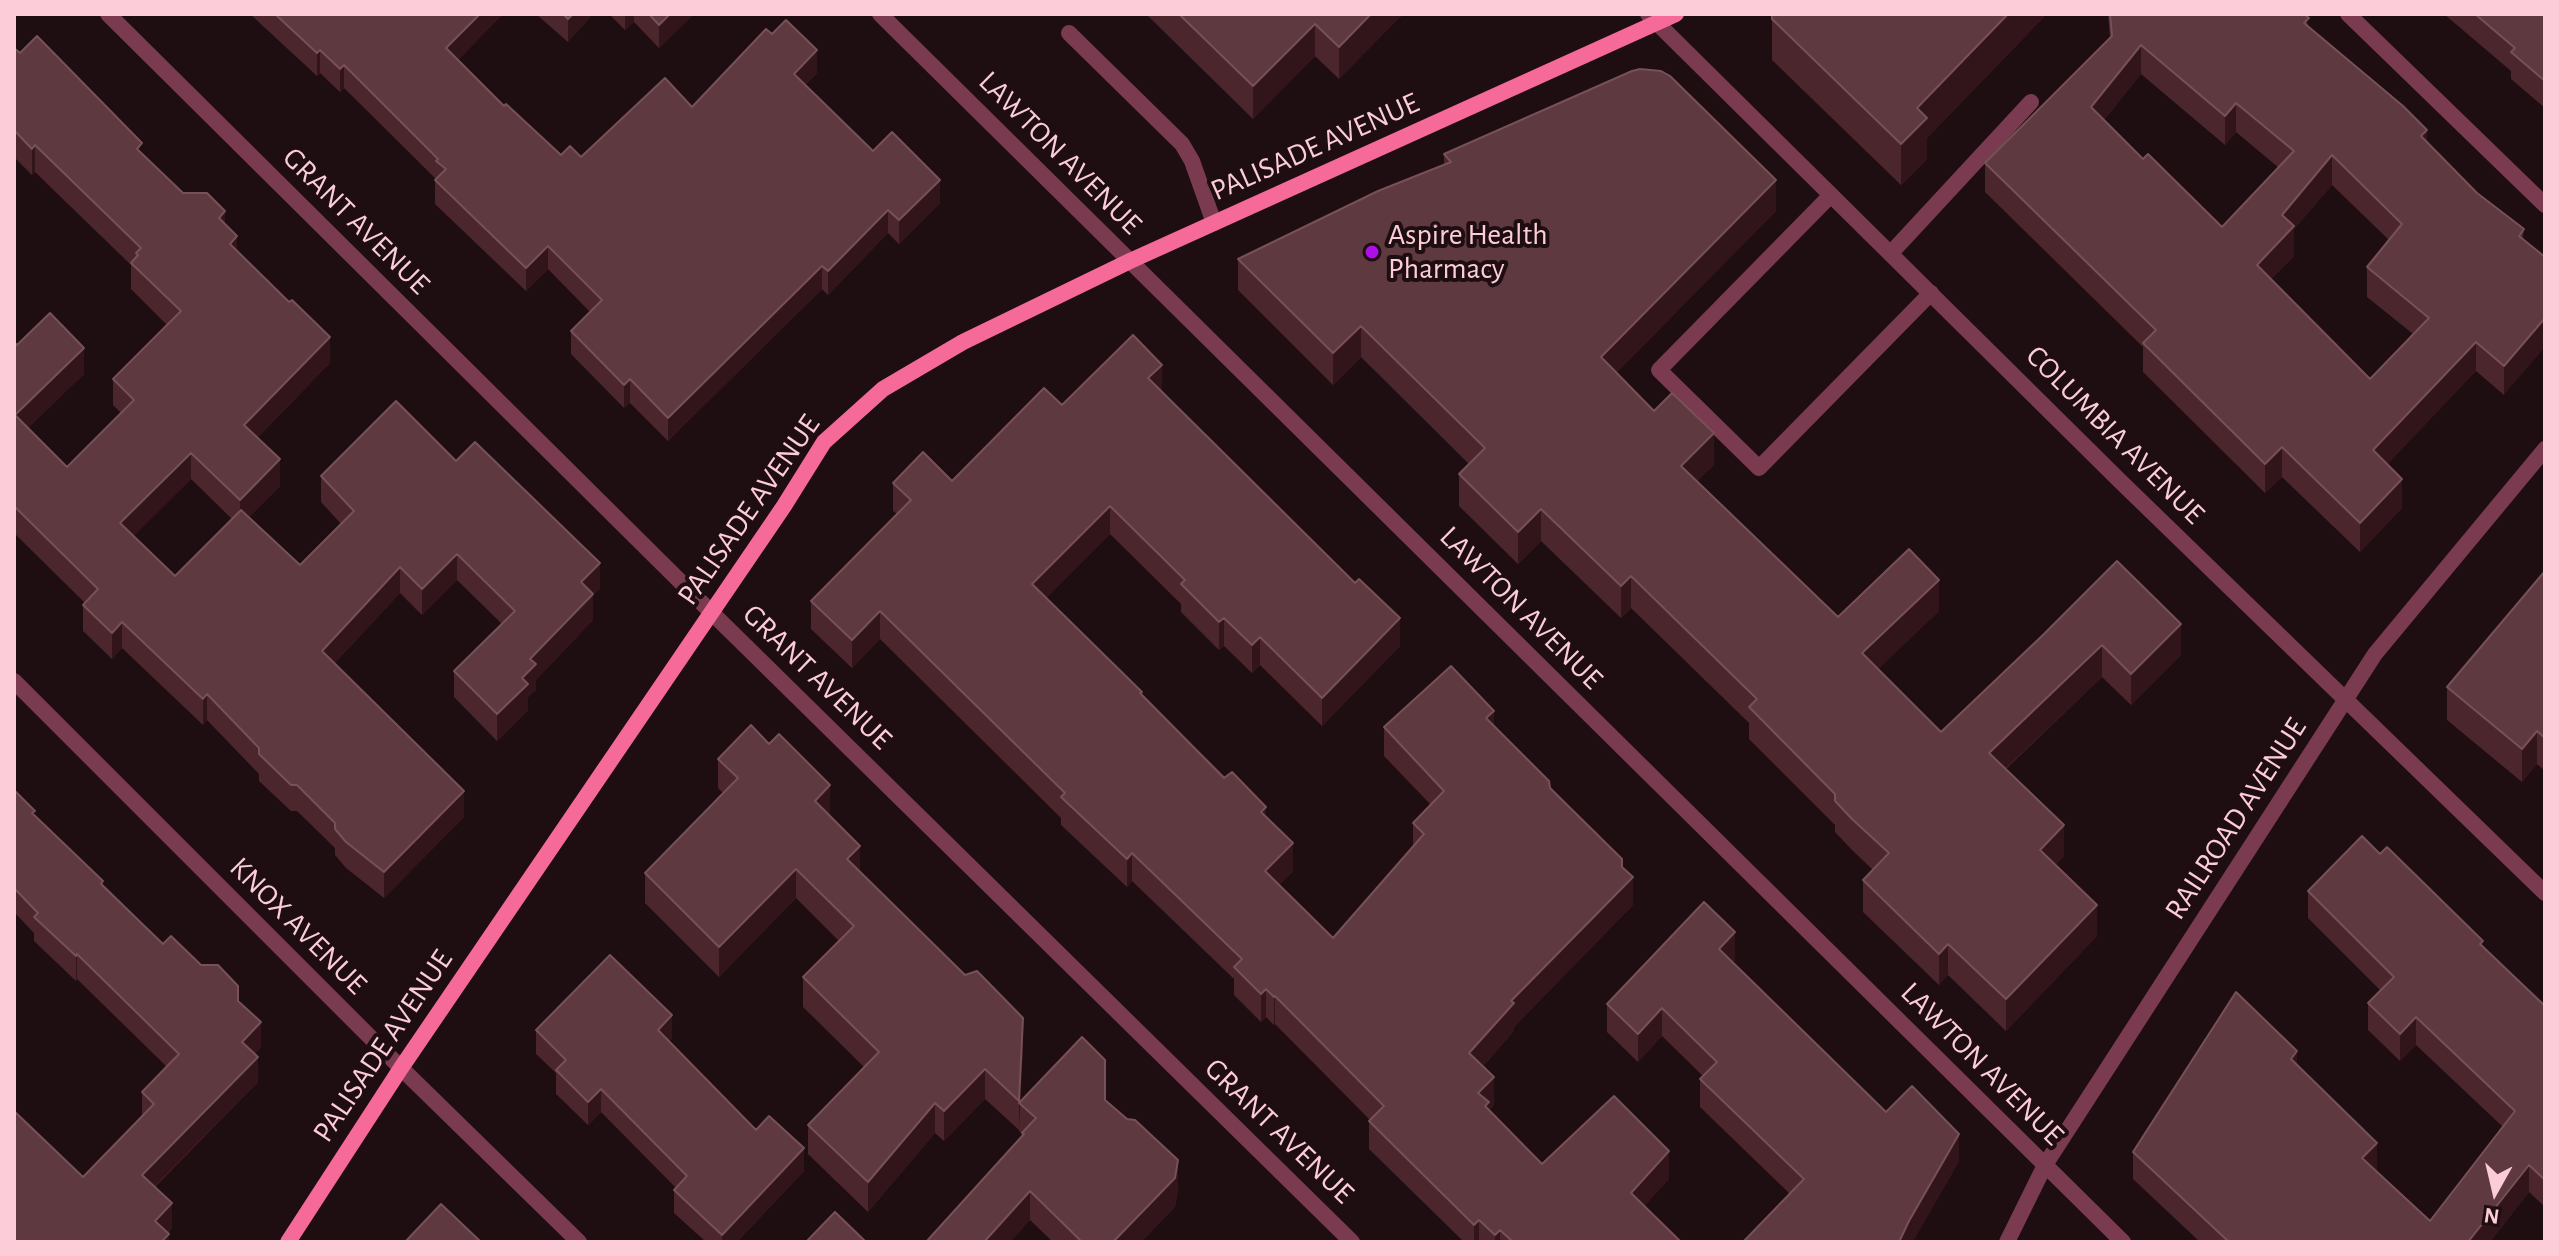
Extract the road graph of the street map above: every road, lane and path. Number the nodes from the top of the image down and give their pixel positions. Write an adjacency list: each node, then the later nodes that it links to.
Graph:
1 (108, 14): 15 (street, GRANT AVENUE)
2 (880, 14): 12 (street, LAWTON AVENUE)
3 (1676, 14): 5 (main road, PALISADE AVENUE)
4 (2348, 14): 9 (street)
5 (1653, 18): 8 (street, COLUMBIA AVENUE); 10 (main road, PALISADE AVENUE)
6 (1069, 33): 10 (street)
7 (2031, 102): 11 (street)
8 (1831, 195): 11 (street, COLUMBIA AVENUE); 13 (street)
9 (2545, 205)
10 (1214, 223): 12 (main road, PALISADE AVENUE)
11 (1891, 253): 13 (street, COLUMBIA AVENUE)
12 (1130, 261): 15 (main road, PALISADE AVENUE); 20 (street, LAWTON AVENUE)
13 (1931, 293): 17 (street, COLUMBIA AVENUE)
14 (2545, 449): 17 (street, RAILROAD AVENUE)
15 (711, 612): 19 (main road, PALISADE AVENUE); 23 (street, GRANT AVENUE)
16 (14, 681): 19 (street, KNOX AVENUE)
17 (2347, 699): 18 (street, COLUMBIA AVENUE); 20 (street, RAILROAD AVENUE)
18 (2545, 893)
19 (401, 1068): 21 (main road, PALISADE AVENUE); 22 (street, KNOX AVENUE)
20 (2045, 1165): 24 (street, RAILROAD AVENUE); 25 (street, LAWTON AVENUE)
21 (288, 1242)
22 (579, 1242)
23 (1352, 1242)
24 (2007, 1242)
25 (2123, 1242)

